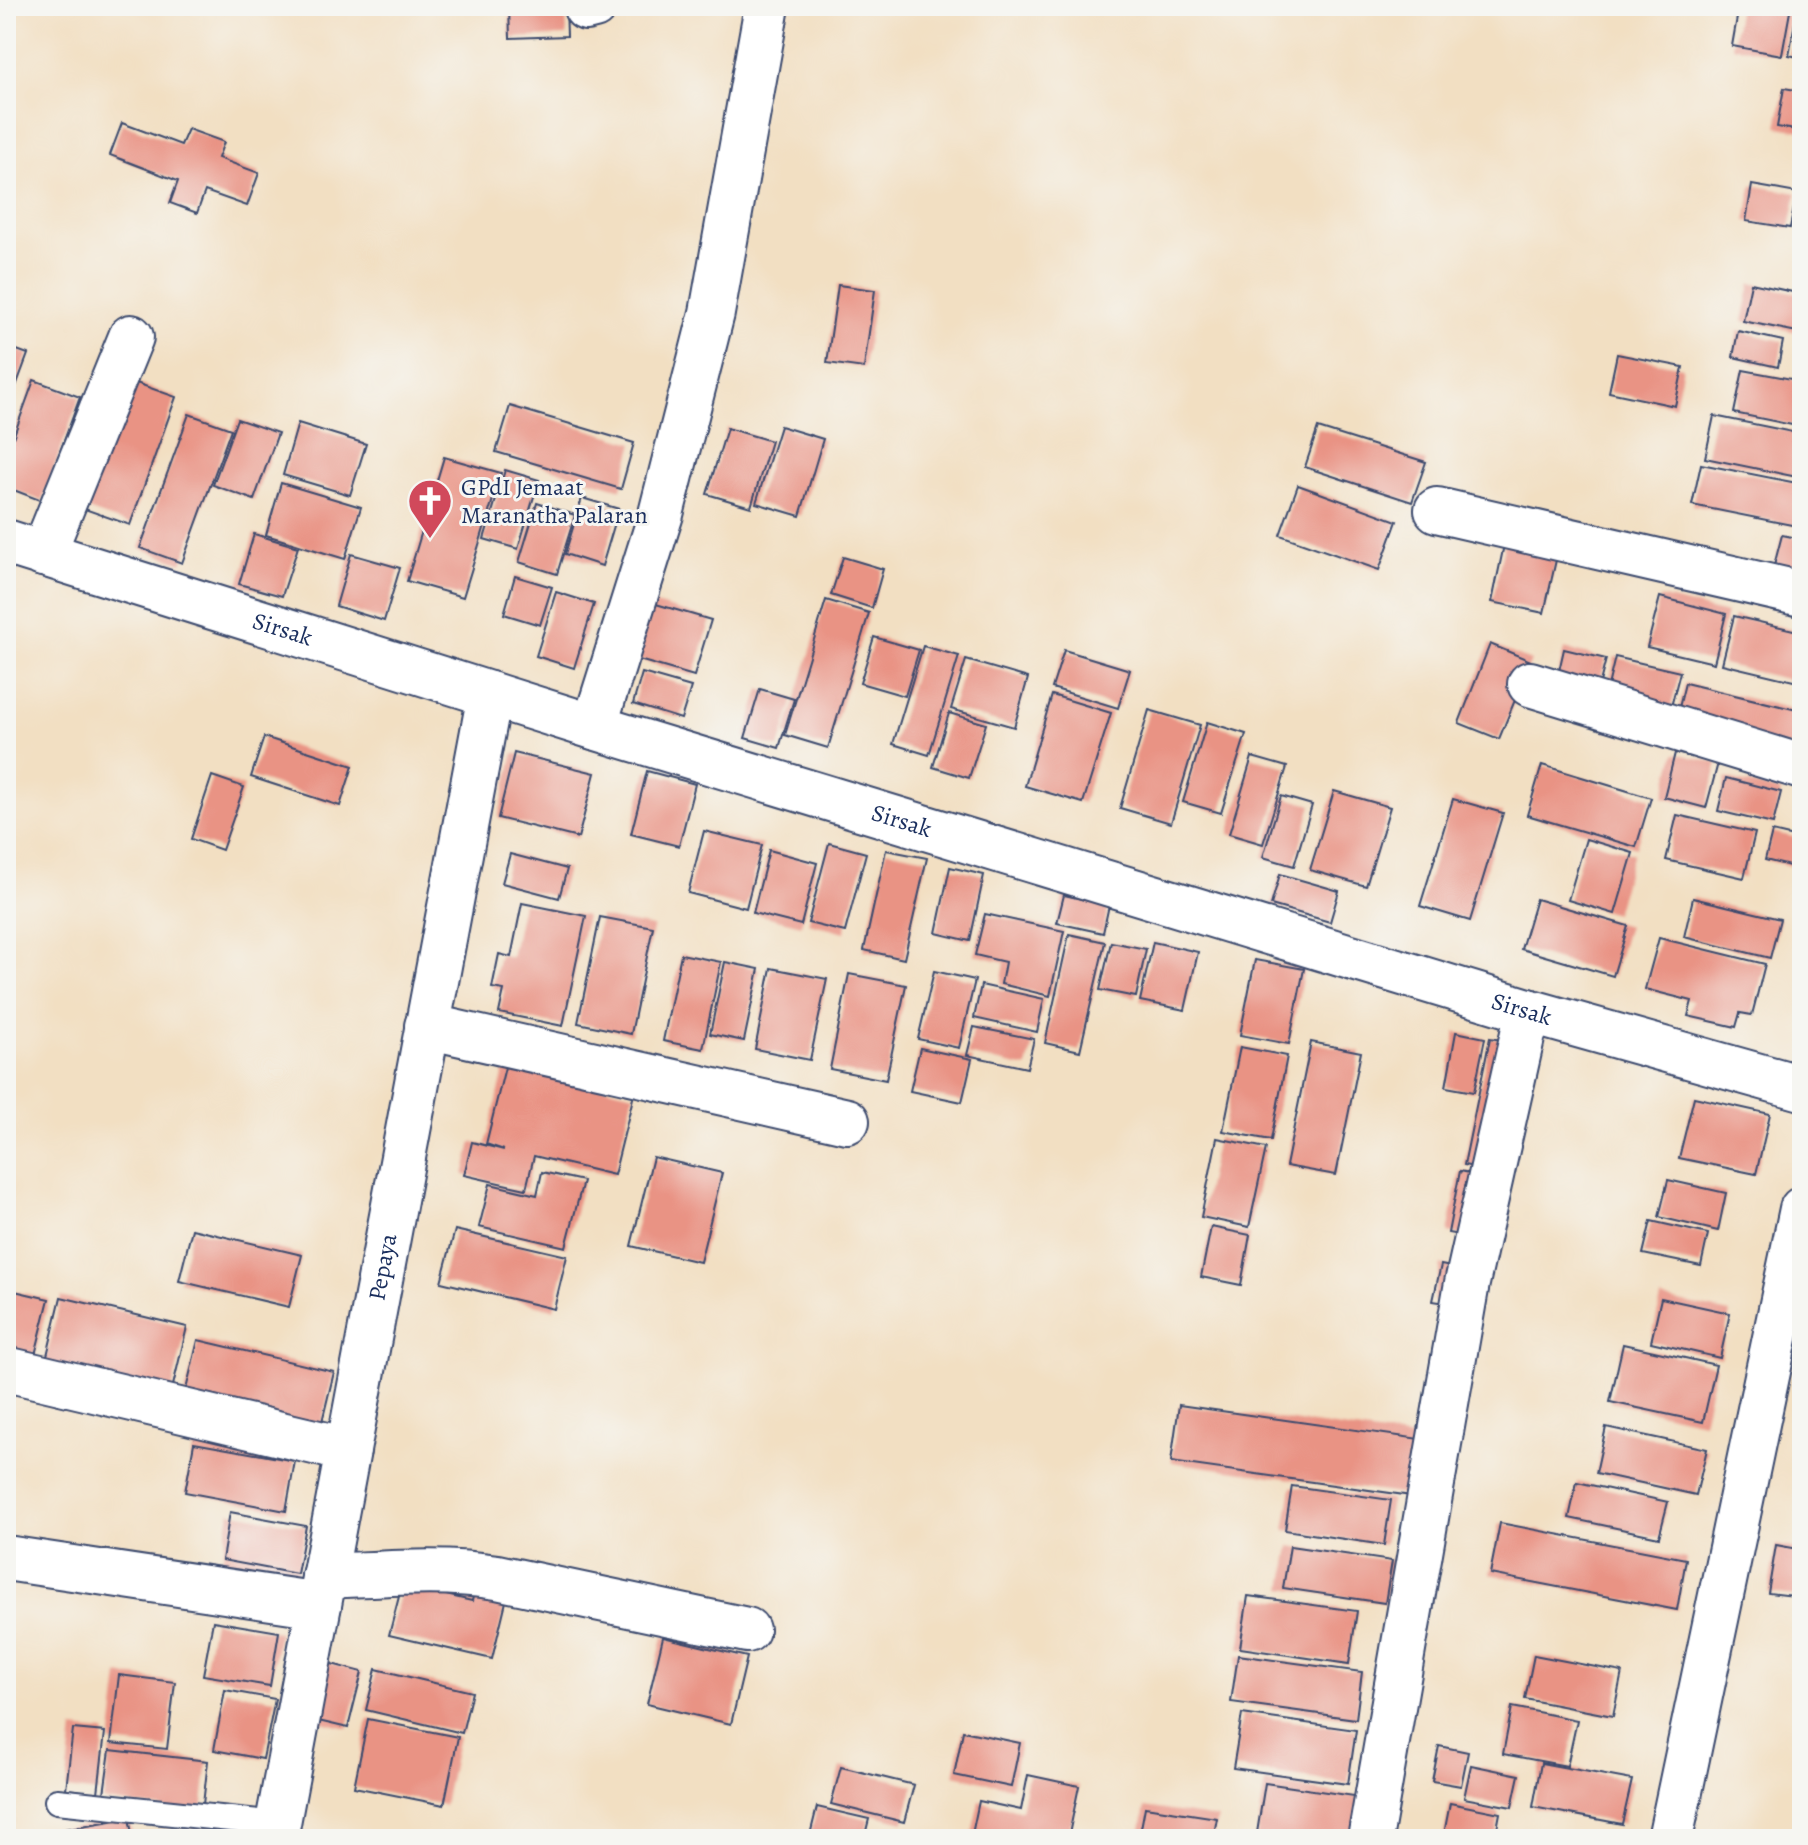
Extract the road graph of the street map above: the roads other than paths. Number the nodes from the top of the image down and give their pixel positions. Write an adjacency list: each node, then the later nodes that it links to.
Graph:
1 (767, 6): 8 (street)
2 (131, 337): 4 (street)
3 (1437, 510): 5 (street)
4 (25, 548): 7 (street, Sirsak)
5 (1802, 594)
6 (1530, 684): 9 (street)
7 (490, 694): 8 (street, Sirsak); 11 (street, Pepaya)
8 (594, 727): 10 (street, Sirsak)
9 (1802, 767)
10 (1528, 1011): 12 (street, Sirsak); 23 (street)
11 (427, 1026): 13 (street); 16 (street, Pepaya)
12 (1801, 1083)
13 (847, 1121)
14 (1802, 1209): 22 (street)
15 (6, 1369): 16 (street)
16 (348, 1450): 18 (street, Pepaya)
17 (6, 1558): 18 (street)
18 (322, 1590): 19 (street); 21 (street, Pepaya)
19 (747, 1630)
20 (57, 1801): 21 (lane)
21 (277, 1832)
22 (1679, 1837)
23 (1370, 1839)

